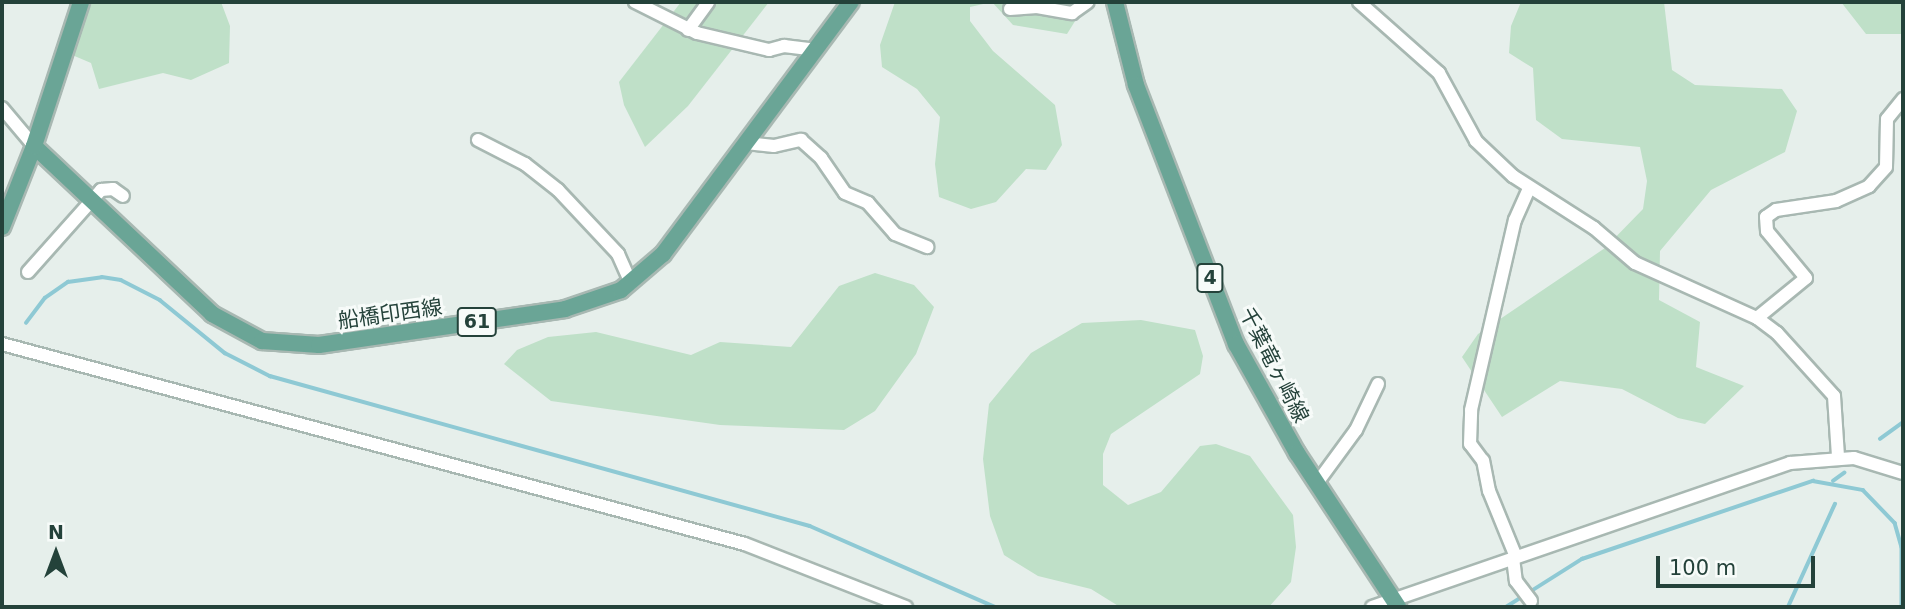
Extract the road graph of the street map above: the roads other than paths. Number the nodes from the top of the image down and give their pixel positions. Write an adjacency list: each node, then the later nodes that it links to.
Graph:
1 (81, 2): 15 (main road)
2 (635, 2): 9 (street)
3 (708, 2): 9 (street)
4 (851, 2): 10 (main road, 船橋印西線 / 61)
5 (1088, 2): 8 (street)
6 (1115, 2): 28 (main road, 千葉竜ヶ崎線 / 4)
7 (1359, 2): 16 (street)
8 (1010, 9)
9 (688, 30): 10 (street)
10 (815, 50): 14 (main road, 船橋印西線 / 61)
11 (1903, 99): 23 (street)
12 (2, 107): 15 (street)
13 (478, 140): 22 (street)
14 (746, 143): 20 (street); 22 (main road, 船橋印西線 / 61)
15 (34, 146): 18 (main road, 船橋印西線 / 61); 19 (main road)
16 (1529, 188): 23 (street); 29 (street)
17 (123, 196): 18 (street)
18 (92, 197): 21 (street); 22 (main road, 船橋印西線 / 61)
19 (2, 227)
20 (927, 247)
21 (27, 272)
22 (631, 283)
23 (1757, 318): 26 (street)
24 (2, 344): 32 (street)
25 (1378, 384): 28 (street)
26 (1838, 456): 27 (street); 29 (street)
27 (1903, 473)
28 (1317, 483): 31 (main road, 千葉竜ヶ崎線 / 4)
29 (1514, 558): 30 (street); 31 (street)
30 (1531, 601)
31 (1395, 603): 33 (street)
32 (906, 607)
33 (1372, 607)

